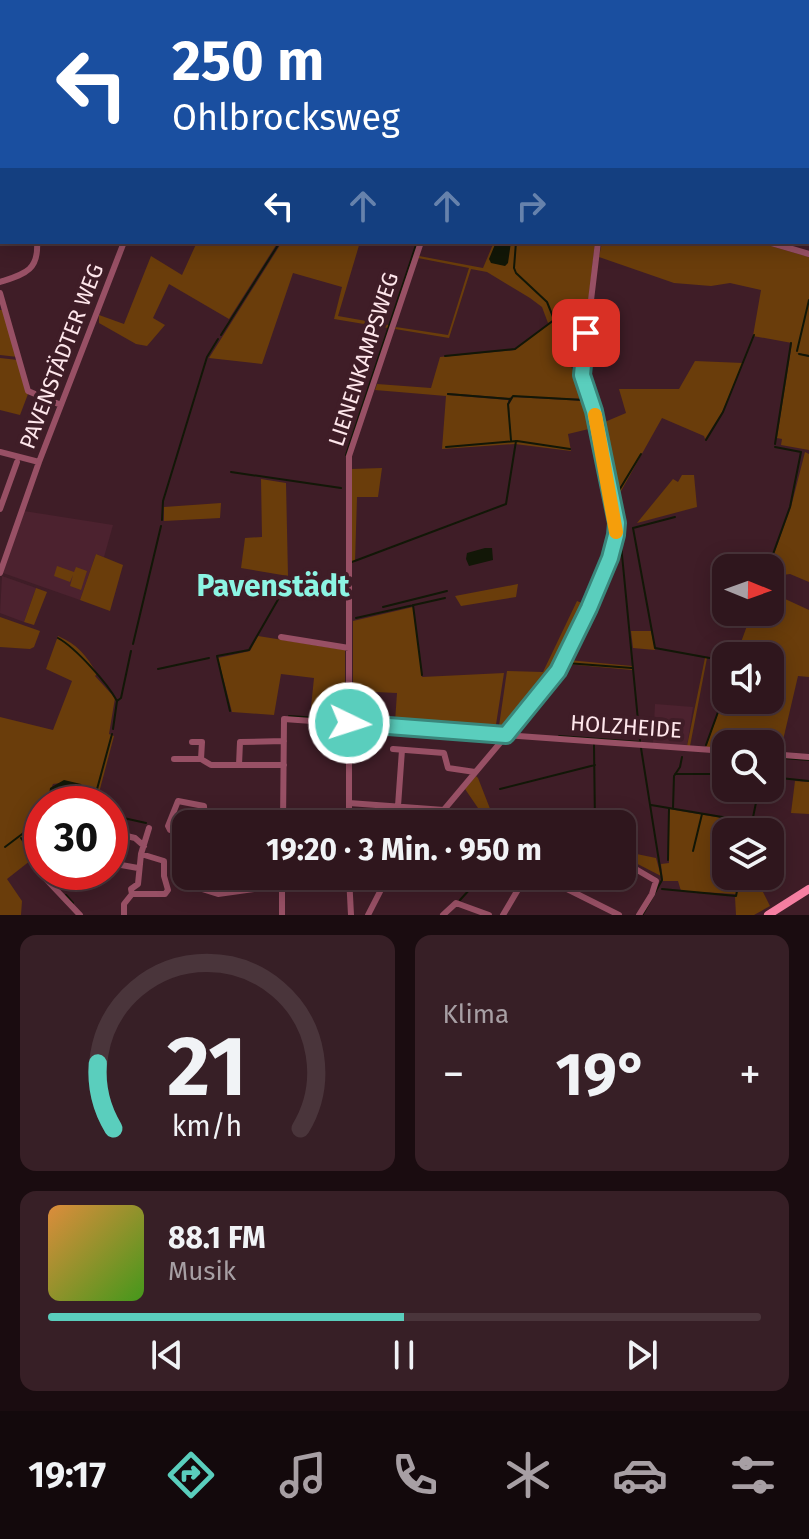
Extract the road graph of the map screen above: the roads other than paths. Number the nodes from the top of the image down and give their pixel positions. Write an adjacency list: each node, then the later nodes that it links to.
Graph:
1 (37, 244): 7 (street)
2 (123, 244): 9 (street, PAVENSTÄDTER WEG)
3 (420, 244): 17 (street, LIENENKAMPSWEG)
4 (598, 244): 19 (street)
5 (775, 244): 6 (street)
6 (809, 254)
7 (0, 282)
8 (0, 293): 9 (street)
9 (61, 405): 12 (street, PAVENSTÄDTER WEG)
10 (0, 452): 12 (street)
11 (17, 462): 13 (street)
12 (39, 462): 15 (street, PAVENSTÄDTER WEG)
13 (3, 489): 14 (street)
14 (0, 509)
15 (0, 573)
16 (281, 637): 17 (street)
17 (349, 648): 18 (street, LIENENKAMPSWEG)
18 (349, 723): 19 (street, HOLZHEIDE); 20 (street, HOLZHEIDE); 32 (street, LIENENKAMPSWEG)
19 (506, 735): 24 (street, HOLZHEIDE); 31 (street)
20 (284, 741): 29 (street); 30 (street)
21 (192, 742): 28 (street)
22 (393, 749): 23 (street)
23 (402, 750): 31 (street); 33 (street)
24 (712, 750)
25 (784, 755): 26 (street)
26 (809, 757)
27 (174, 759): 28 (street)
28 (201, 759): 29 (street)
29 (239, 765): 30 (street)
30 (284, 765): 36 (street)
31 (475, 772): 38 (street)
32 (349, 803): 33 (street); 37 (street, LIENENKAMPSWEG)
33 (398, 806): 38 (street)
34 (174, 810): 35 (street)
35 (204, 810)
36 (283, 810)
37 (349, 810)
38 (444, 810)
39 (149, 828): 41 (street)
40 (128, 836): 41 (street)
41 (144, 846): 42 (street)
42 (141, 854): 44 (street); 55 (street)
43 (128, 866): 44 (street)
44 (138, 868): 55 (street)
45 (636, 869): 65 (street)
46 (809, 889): 66 (main road)
47 (56, 890): 56 (street)
48 (204, 890): 49 (street)
49 (247, 890)
50 (282, 890): 58 (street)
51 (350, 890): 59 (street)
52 (381, 890): 60 (street)
53 (518, 890): 63 (street)
54 (569, 890): 64 (street)
55 (135, 892): 57 (street)
56 (80, 915)
57 (124, 915)
58 (282, 915)
59 (351, 915)
60 (368, 915)
61 (443, 915): 62 (street)
62 (489, 915)
63 (503, 915)
64 (619, 915)
65 (639, 915)
66 (768, 915)

